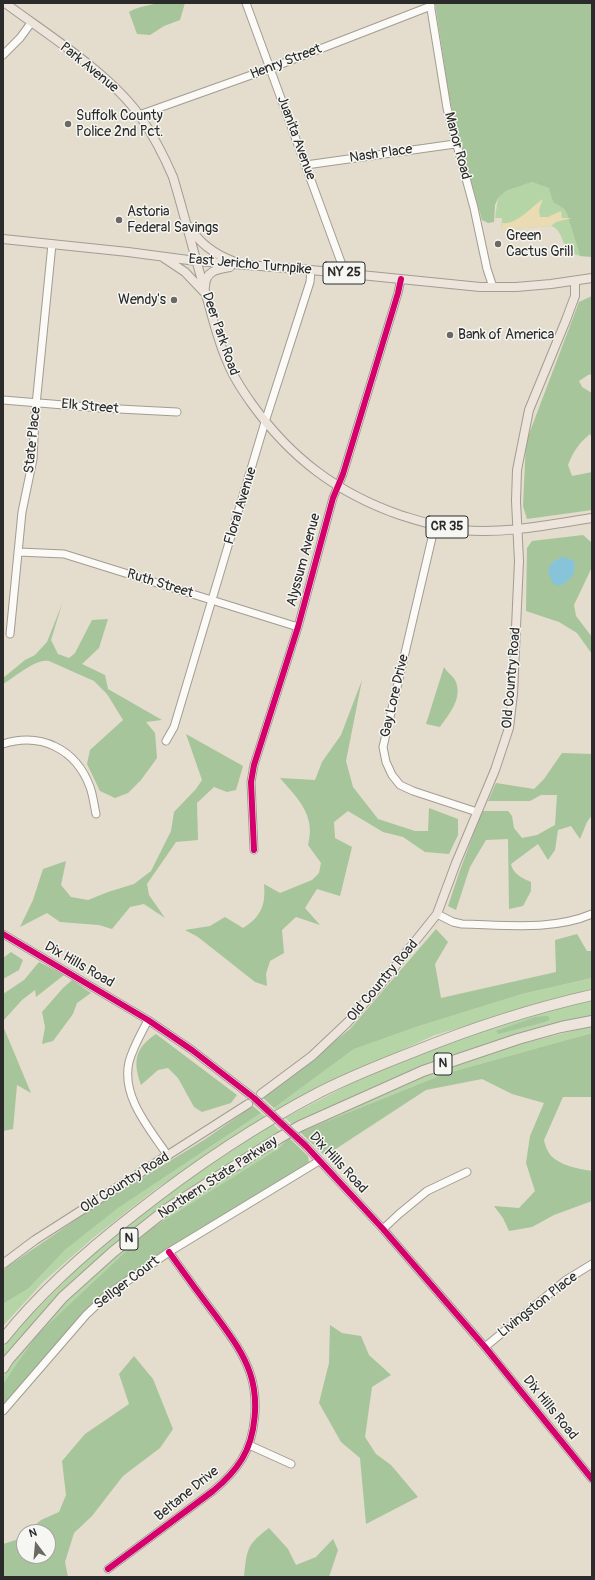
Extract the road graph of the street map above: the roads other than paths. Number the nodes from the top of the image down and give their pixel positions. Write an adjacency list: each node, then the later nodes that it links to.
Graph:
1 (5, 3): 4 (main road, Park Avenue / CR 35)
2 (246, 3): 6 (street, Juanita Avenue)
3 (431, 5): 6 (street, Henry Street); 8 (street, Manor Road)
4 (31, 23): 5 (street); 7 (main road, Park Avenue / CR 35)
5 (3, 55)
6 (271, 68): 7 (street, Henry Street); 9 (street, Juanita Avenue)
7 (139, 115): 10 (main road, Park Avenue / CR 35)
8 (455, 144): 9 (street, Nash Place); 21 (street, Manor Road)
9 (306, 164): 17 (street, Juanita Avenue)
10 (183, 210): 14 (main road, Park Avenue / CR 35); 15 (main road)
11 (3, 239): 12 (main road, East Jericho Turnpike / NY 25)
12 (52, 244): 13 (main road, East Jericho Turnpike / NY 25); 24 (street, State Place)
13 (162, 256): 14 (main road, East Jericho Turnpike / NY 25); 22 (main road)
14 (196, 261): 15 (main road, East Jericho Turnpike / NY 25); 22 (main road, Deer Park Road / CR 35)
15 (243, 265): 16 (main road, East Jericho Turnpike / NY 25); 22 (main road)
16 (311, 270): 17 (main road, East Jericho Turnpike / NY 25); 26 (street, Floral Avenue)
17 (345, 274): 19 (main road, East Jericho Turnpike / NY 25)
18 (592, 278): 20 (main road, East Jericho Turnpike / NY 25)
19 (400, 279): 21 (main road, East Jericho Turnpike / NY 25); 27 (street, Alyssum Avenue)
20 (575, 281): 21 (main road, East Jericho Turnpike / NY 25); 30 (main road, Old Country Road)
21 (493, 287)
22 (206, 294): 26 (main road, Deer Park Road / CR 35)
23 (3, 400): 24 (street, Elk Street)
24 (37, 403): 25 (street, Elk Street); 31 (street, State Place)
25 (176, 412)
26 (266, 422): 27 (main road, Deer Park Road / CR 35); 32 (street, Floral Avenue)
27 (338, 487): 29 (main road, Deer Park Road / CR 35); 33 (street, Alyssum Avenue)
28 (592, 518): 30 (main road, Deer Park Road / CR 35)
29 (435, 525): 30 (main road, Deer Park Road / CR 35); 37 (street, Gay Lore Drive)
30 (518, 530): 37 (main road, Old Country Road)
31 (19, 552): 32 (street, Ruth Street); 34 (street, State Place)
32 (212, 601): 33 (street, Ruth Street); 35 (street, Floral Avenue)
33 (298, 627): 39 (street, Alyssum Avenue)
34 (10, 634)
35 (166, 740)
36 (3, 744): 38 (street)
37 (477, 812): 40 (main road, Old Country Road)
38 (96, 814)
39 (254, 850)
40 (436, 914): 41 (street); 46 (main road, Old Country Road)
41 (592, 914)
42 (3, 934): 44 (street, Dix Hills Road)
43 (592, 995): 55 (highway, Northern State Parkway / N)
44 (148, 1020): 48 (street); 49 (street, Dix Hills Road, bridge)
45 (592, 1021): 57 (highway, Northern State Parkway / N)
46 (261, 1094)
47 (248, 1104): 48 (main road, Old Country Road)
48 (168, 1156): 53 (main road, Old Country Road)
49 (319, 1161): 51 (street, Dix Hills Road); 52 (street, Sellger Court)
50 (467, 1172): 51 (street)
51 (383, 1229): 56 (street, Dix Hills Road)
52 (168, 1252): 58 (street, Sellger Court); 59 (street, Beltane Drive)
53 (3, 1264)
54 (592, 1264): 56 (street, Livingston Place)
55 (3, 1339)
56 (485, 1346): 61 (street, Dix Hills Road)
57 (3, 1368)
58 (3, 1411)
59 (248, 1445): 60 (street); 62 (street, Beltane Drive)
60 (291, 1464)
61 (592, 1479)
62 (108, 1569)

